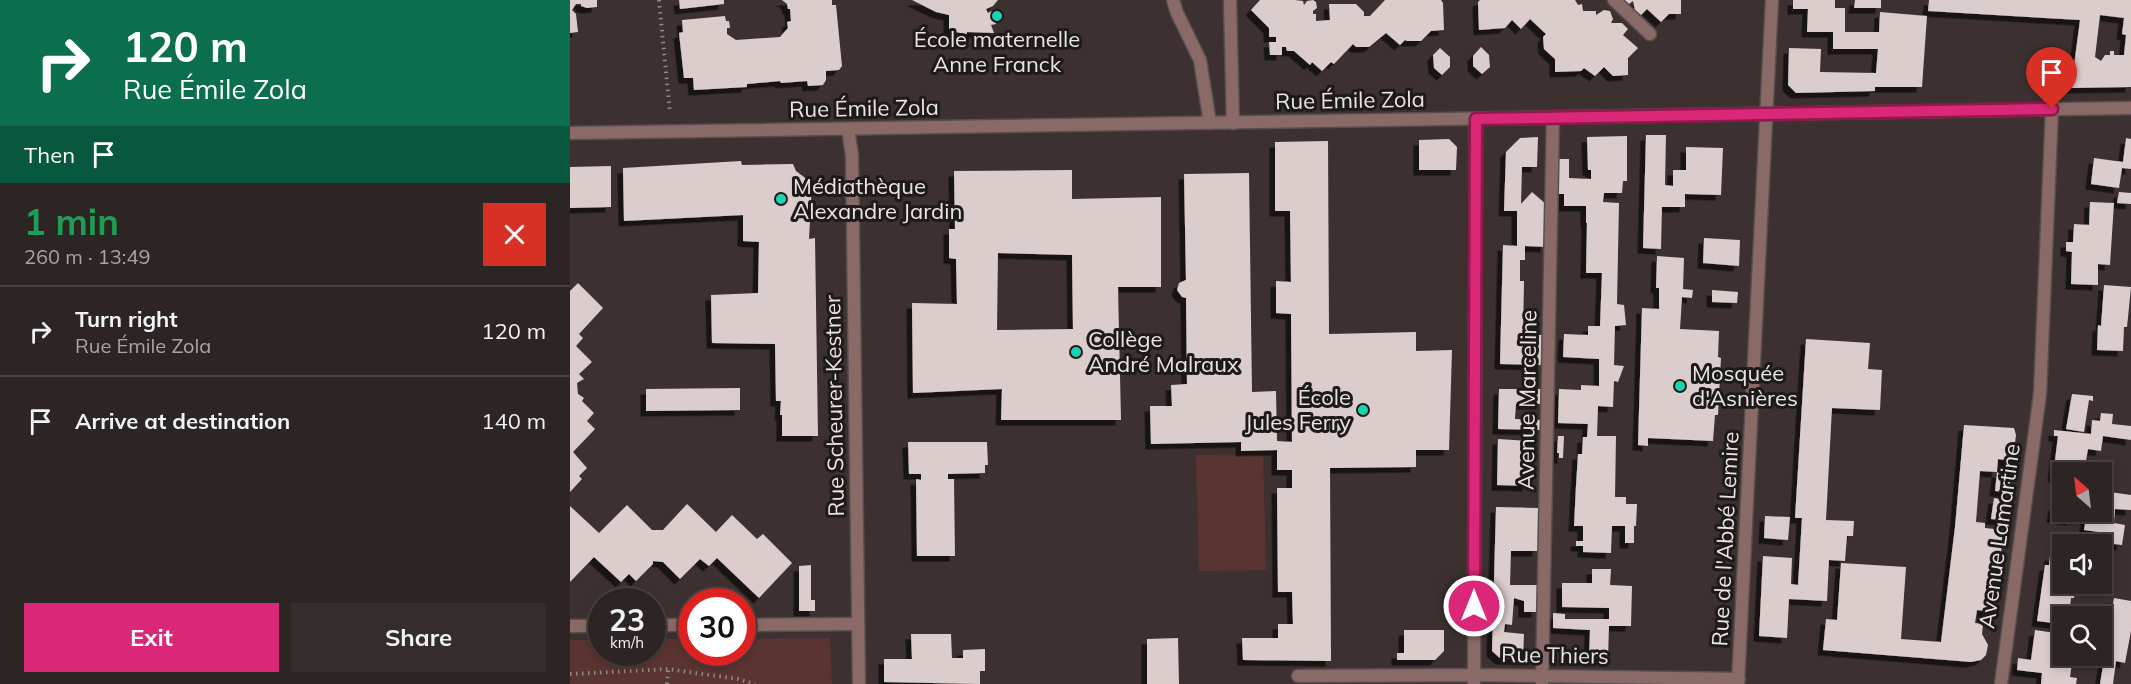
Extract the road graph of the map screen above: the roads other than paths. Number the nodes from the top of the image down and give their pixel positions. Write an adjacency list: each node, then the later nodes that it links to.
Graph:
1 (1173, 0): 11 (street)
2 (1230, 0): 12 (street)
3 (1614, 0): 5 (street)
4 (1772, 0): 8 (street, Rue de l'Abbé Lemire)
5 (1650, 34)
6 (2131, 108): 7 (street, Rue Émile Zola)
7 (2052, 109): 8 (street, Rue Émile Zola); 24 (street, Avenue Lamartine)
8 (1767, 114): 9 (street, Rue Émile Zola); 22 (street, Rue de l'Abbé Lemire)
9 (1553, 117): 10 (street, Rue Émile Zola); 21 (street, Avenue Marceline)
10 (1476, 119): 12 (street, Rue Émile Zola); 20 (street)
11 (1210, 123): 12 (street, Rue Émile Zola); 13 (street, Rue Émile Zola)
12 (1233, 123)
13 (848, 129): 14 (street, Rue Émile Zola); 15 (street, Rue Scheurer-Kestner)
14 (570, 133)
15 (857, 624): 16 (street); 23 (street, Rue Scheurer-Kestner)
16 (756, 625)
17 (570, 626): 18 (street)
18 (588, 626)
19 (1298, 676): 20 (street, Rue Thiers)
20 (1474, 679): 21 (street, Rue Thiers)
21 (1542, 680): 22 (street, Rue Thiers)
22 (1739, 681)
23 (859, 684)
24 (2001, 684)

